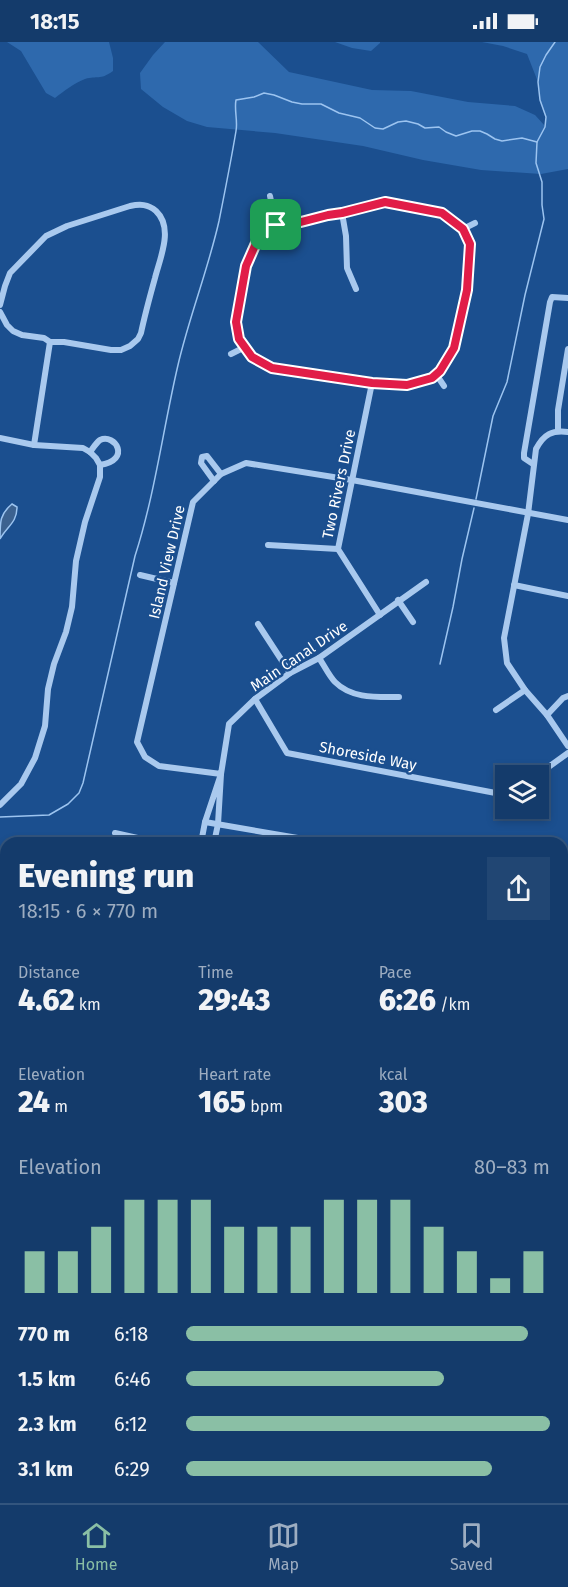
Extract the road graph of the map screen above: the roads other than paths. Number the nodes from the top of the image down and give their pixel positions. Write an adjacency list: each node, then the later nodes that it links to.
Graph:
1 (270, 196): 4 (street)
2 (342, 213): 4 (street); 5 (street); 6 (street)
3 (475, 223): 5 (street)
4 (276, 225): 11 (street)
5 (463, 229): 14 (street)
6 (356, 289)
7 (568, 298): 22 (street)
8 (0, 305): 10 (street)
9 (0, 312): 10 (street)
10 (50, 342): 20 (street)
11 (245, 346): 13 (street); 15 (street)
12 (568, 349): 17 (street)
13 (231, 354)
14 (436, 374): 15 (street); 16 (street)
15 (372, 383): 26 (street, Two Rivers Drive)
16 (444, 386)
17 (558, 431): 18 (street); 22 (street)
18 (568, 432)
19 (0, 438): 20 (street)
20 (34, 445): 21 (street)
21 (90, 452): 23 (street); 23 (street)
22 (533, 464): 27 (street)
23 (100, 465): 53 (street)
24 (221, 474): 25 (street, Island View Drive); 25 (street); 26 (street, Island View Drive)
25 (214, 480): 33 (street, Island View Drive)
26 (352, 480): 27 (street, Island View Drive); 30 (street, Two Rivers Drive)
27 (528, 514): 28 (street, Island View Drive); 34 (street)
28 (568, 520)
29 (268, 544): 30 (street)
30 (338, 549): 37 (street, Two Rivers Drive)
31 (140, 574): 33 (street)
32 (426, 582): 36 (street, Main Canal Drive)
33 (174, 583): 51 (street, Island View Drive)
34 (514, 585): 35 (street); 42 (street)
35 (568, 596)
36 (398, 600): 37 (street, Main Canal Drive); 38 (street)
37 (380, 615): 40 (street, Main Canal Drive)
38 (413, 622)
39 (258, 624): 41 (street)
40 (319, 658): 41 (street, Main Canal Drive); 44 (street)
41 (290, 673): 45 (street, Main Canal Drive)
42 (525, 690): 46 (street); 47 (street)
43 (568, 696): 47 (street)
44 (399, 697)
45 (255, 699): 51 (street, Main Canal Drive); 52 (street, Shoreside Way)
46 (496, 710)
47 (547, 715): 48 (street)
48 (568, 746)
49 (568, 753): 50 (street)
50 (549, 767)
51 (221, 774): 54 (street, Main Canal Drive); 55 (street, Main Canal Drive)
52 (495, 793)
53 (0, 805)
54 (206, 822): 55 (street); 58 (street, Main Canal Drive)
55 (218, 824): 59 (street, Main Canal Drive); 60 (street)
56 (115, 832): 57 (street)
57 (135, 837)
58 (202, 837)
59 (215, 837)
60 (293, 837)

